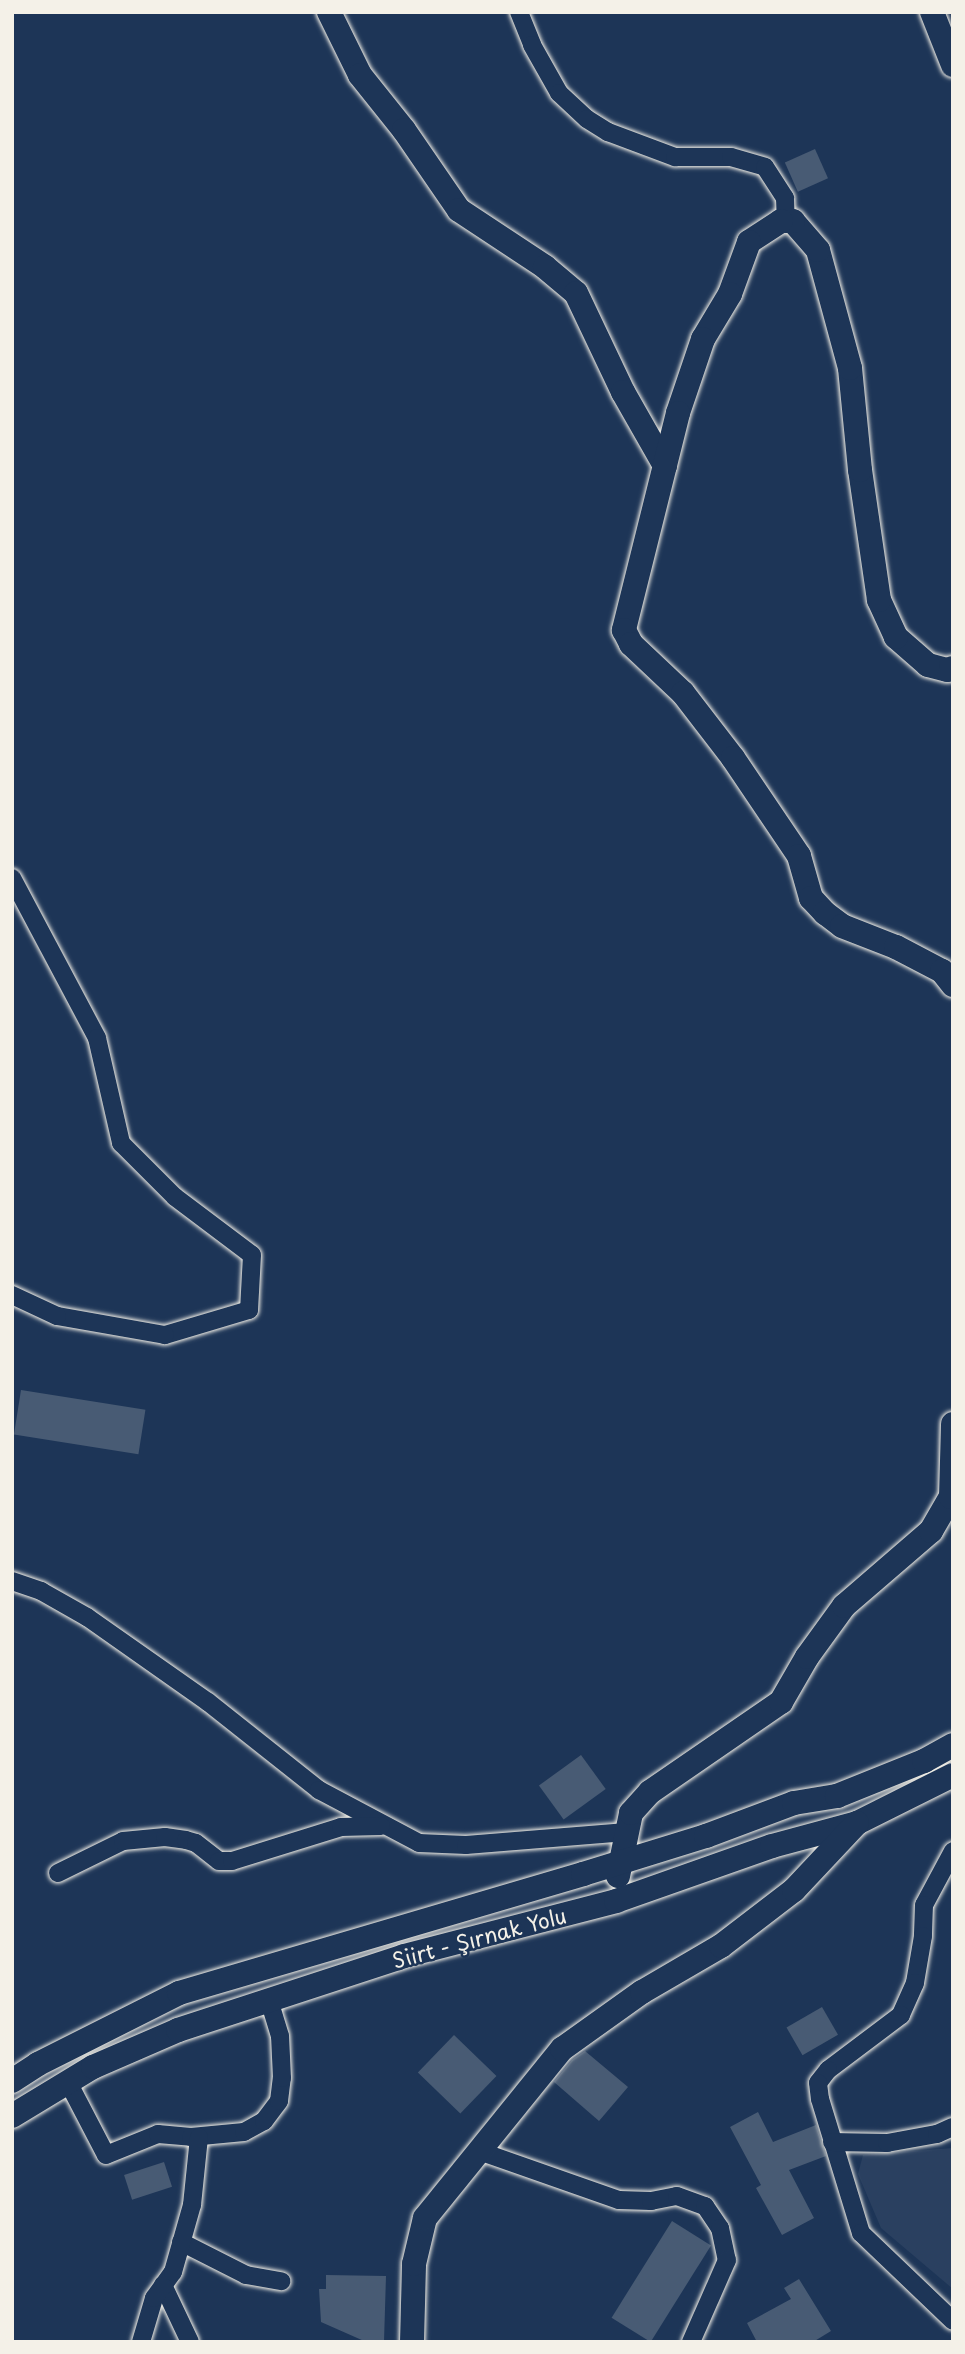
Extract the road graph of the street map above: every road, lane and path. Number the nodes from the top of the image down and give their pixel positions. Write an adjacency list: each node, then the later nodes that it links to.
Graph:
1 (329, 12): 6 (street)
2 (519, 12): 5 (street)
3 (932, 12): 4 (street)
4 (953, 65)
5 (786, 221): 6 (street); 7 (street)
6 (665, 466): 9 (street)
7 (953, 668)
8 (12, 878): 10 (street)
9 (953, 985)
10 (12, 1295)
11 (953, 1424): 18 (street)
12 (12, 1581): 17 (street)
13 (953, 1745): 15 (street, Siirt - Şırnak Yolu)
14 (953, 1775): 16 (street, Siirt - Şırnak Yolu)
15 (837, 1796): 16 (street); 20 (street, Siirt - Şırnak Yolu)
16 (857, 1823): 22 (street, Siirt - Şırnak Yolu); 30 (street)
17 (384, 1826): 18 (street); 21 (street)
18 (626, 1832): 20 (street)
19 (953, 1851): 29 (street)
20 (619, 1863): 22 (street); 24 (street, Siirt - Şırnak Yolu)
21 (58, 1874)
22 (616, 1901): 23 (street, Siirt - Şırnak Yolu)
23 (269, 2000): 25 (street, Siirt - Şırnak Yolu); 28 (street)
24 (17, 2072)
25 (68, 2082): 26 (street, Siirt - Şırnak Yolu); 28 (street)
26 (12, 2116)
27 (953, 2127): 29 (street)
28 (199, 2137): 31 (street)
29 (832, 2141): 34 (street)
30 (479, 2151): 37 (street); 38 (street)
31 (181, 2242): 32 (street); 33 (street)
32 (281, 2281)
33 (163, 2285): 35 (street); 36 (street)
34 (953, 2321)
35 (141, 2342)
36 (190, 2342)
37 (412, 2342)
38 (691, 2342)

